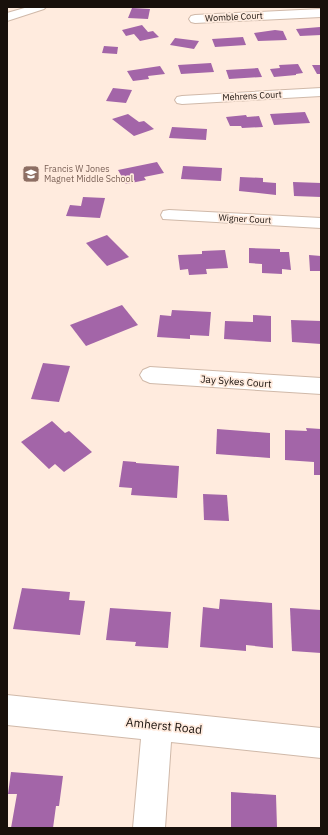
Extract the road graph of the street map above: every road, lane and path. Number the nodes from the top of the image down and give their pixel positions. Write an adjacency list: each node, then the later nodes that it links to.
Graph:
1 (38, 7): 3 (street)
2 (321, 13): 4 (street, Womble Court)
3 (7, 17)
4 (195, 19)
5 (321, 92): 6 (street, Mehrens Court)
6 (182, 100)
7 (169, 215): 8 (street, Wigner Court)
8 (321, 222)
9 (150, 376): 10 (street, Jay Sykes Court)
10 (321, 386)
11 (7, 710): 12 (street, Amherst Road)
12 (157, 725): 13 (street, Amherst Road); 14 (street)
13 (321, 743)
14 (149, 828)

